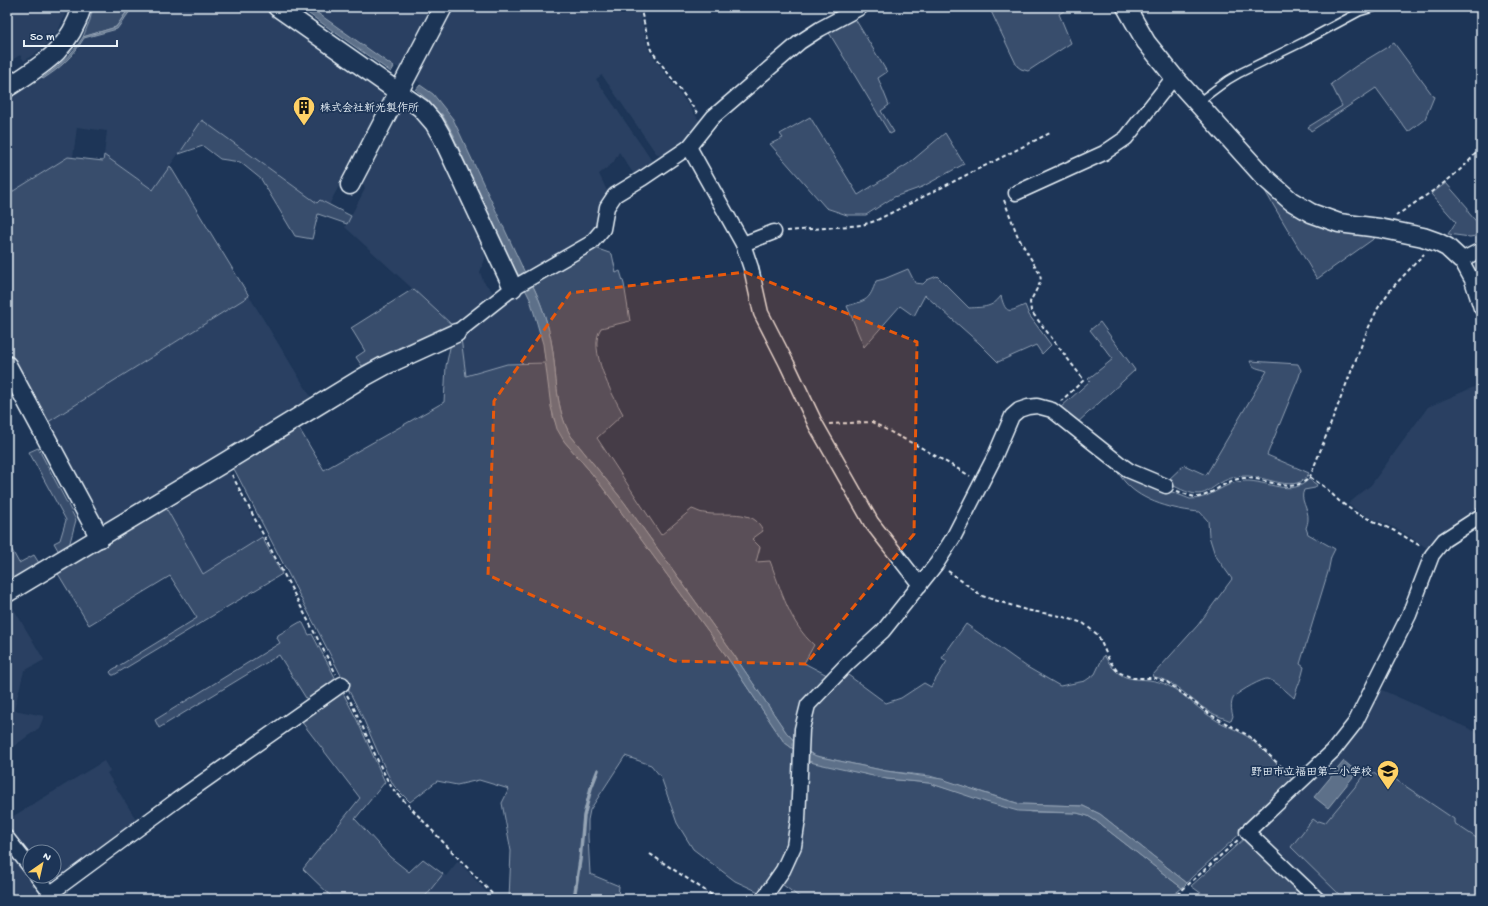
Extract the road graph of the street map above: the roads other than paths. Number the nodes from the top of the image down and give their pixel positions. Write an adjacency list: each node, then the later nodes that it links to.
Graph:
1 (82, 7): 8 (street)
2 (277, 7): 9 (street)
3 (443, 7): 9 (street)
4 (861, 7): 11 (street)
5 (1126, 7): 7 (street)
6 (1376, 7): 10 (lane)
7 (1174, 77): 10 (street); 13 (street)
8 (7, 88)
9 (398, 92): 12 (street); 18 (street)
10 (1197, 103): 17 (street)
11 (689, 147): 15 (street); 18 (street)
12 (350, 185)
13 (1016, 193)
14 (774, 232): 15 (street)
15 (743, 244): 25 (street)
16 (1481, 250): 17 (street)
17 (1462, 260): 19 (street)
18 (513, 288): 20 (street)
19 (1481, 308)
20 (456, 333): 24 (street)
21 (7, 365): 24 (street)
22 (1166, 486): 25 (street)
23 (1481, 516): 33 (street)
24 (100, 538): 26 (street)
25 (920, 585): 32 (street)
26 (7, 593)
27 (342, 684): 31 (street)
28 (7, 838): 29 (street)
29 (22, 857)
30 (43, 884): 31 (street)
31 (53, 896)
32 (763, 899)
33 (1317, 899)

